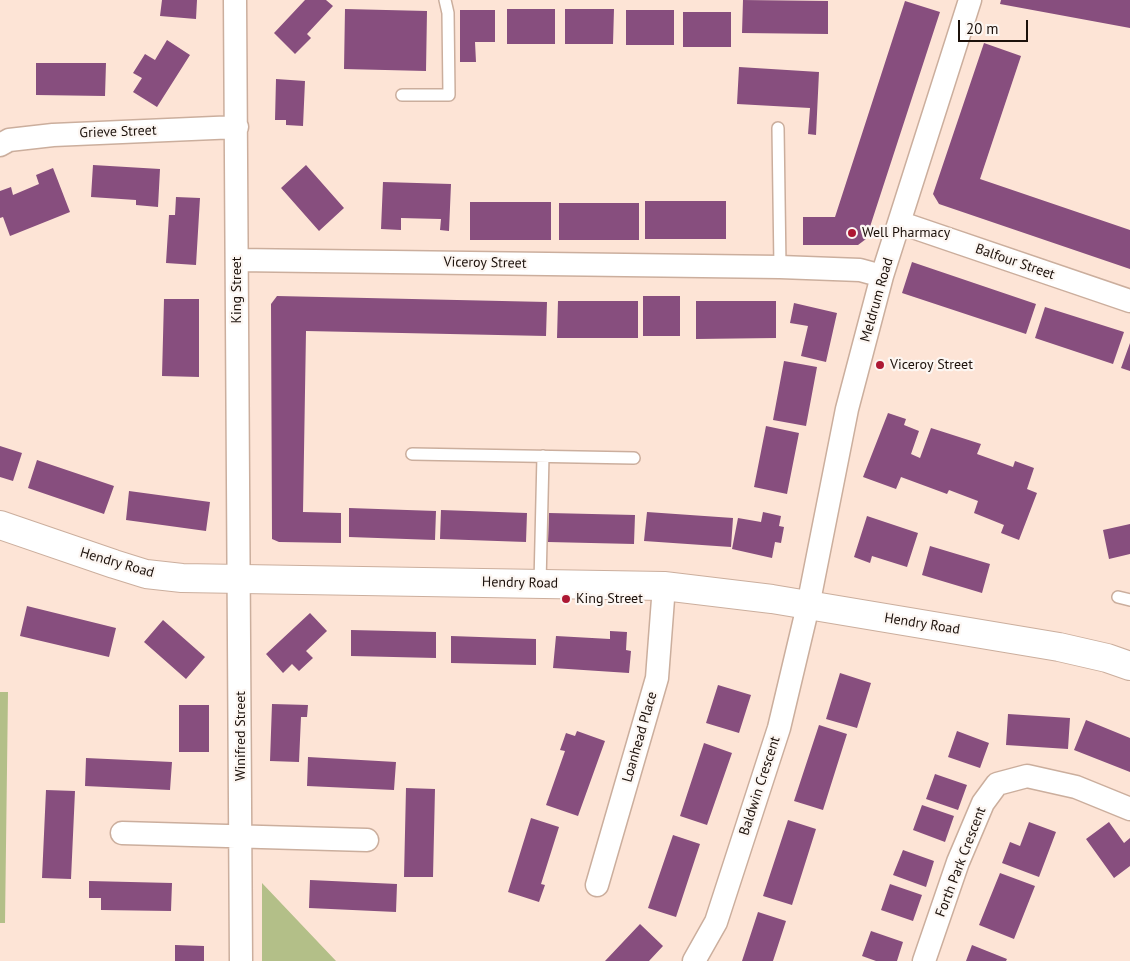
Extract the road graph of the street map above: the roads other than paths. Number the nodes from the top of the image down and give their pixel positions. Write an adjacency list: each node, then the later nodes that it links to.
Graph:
1 (235, 0): 5 (street, King Street)
2 (445, 0): 4 (lane)
3 (970, 0): 8 (street, Meldrum Road)
4 (402, 95)
5 (237, 127): 7 (street, Grieve Street); 9 (street, King Street)
6 (778, 128): 10 (lane)
7 (0, 145)
8 (901, 223): 11 (street, Meldrum Road); 12 (street, Balfour Street)
9 (237, 260): 10 (street, Viceroy Street); 17 (street, King Street)
10 (780, 267): 11 (street, Viceroy Street)
11 (882, 276): 20 (street, Meldrum Road)
12 (1130, 301)
13 (412, 454): 14 (lane)
14 (543, 456): 15 (lane); 18 (lane)
15 (634, 458)
16 (0, 525): 17 (street, Hendry Road)
17 (238, 580): 18 (street, Hendry Road); 21 (street, King Street)
18 (540, 583): 19 (street, Hendry Road)
19 (664, 586): 20 (street, Hendry Road); 27 (street, Loanhead Place)
20 (808, 606): 22 (street, Hendry Road); 29 (street, Baldwin Crescent)
21 (240, 638): 25 (street, Winifred Street)
22 (1130, 666)
23 (1130, 809): 30 (street, Forth Park Crescent)
24 (122, 833): 25 (street)
25 (241, 835): 26 (street); 28 (street, Winifred Street)
26 (367, 840)
27 (597, 884)
28 (241, 961)
29 (694, 961)
30 (924, 961)

